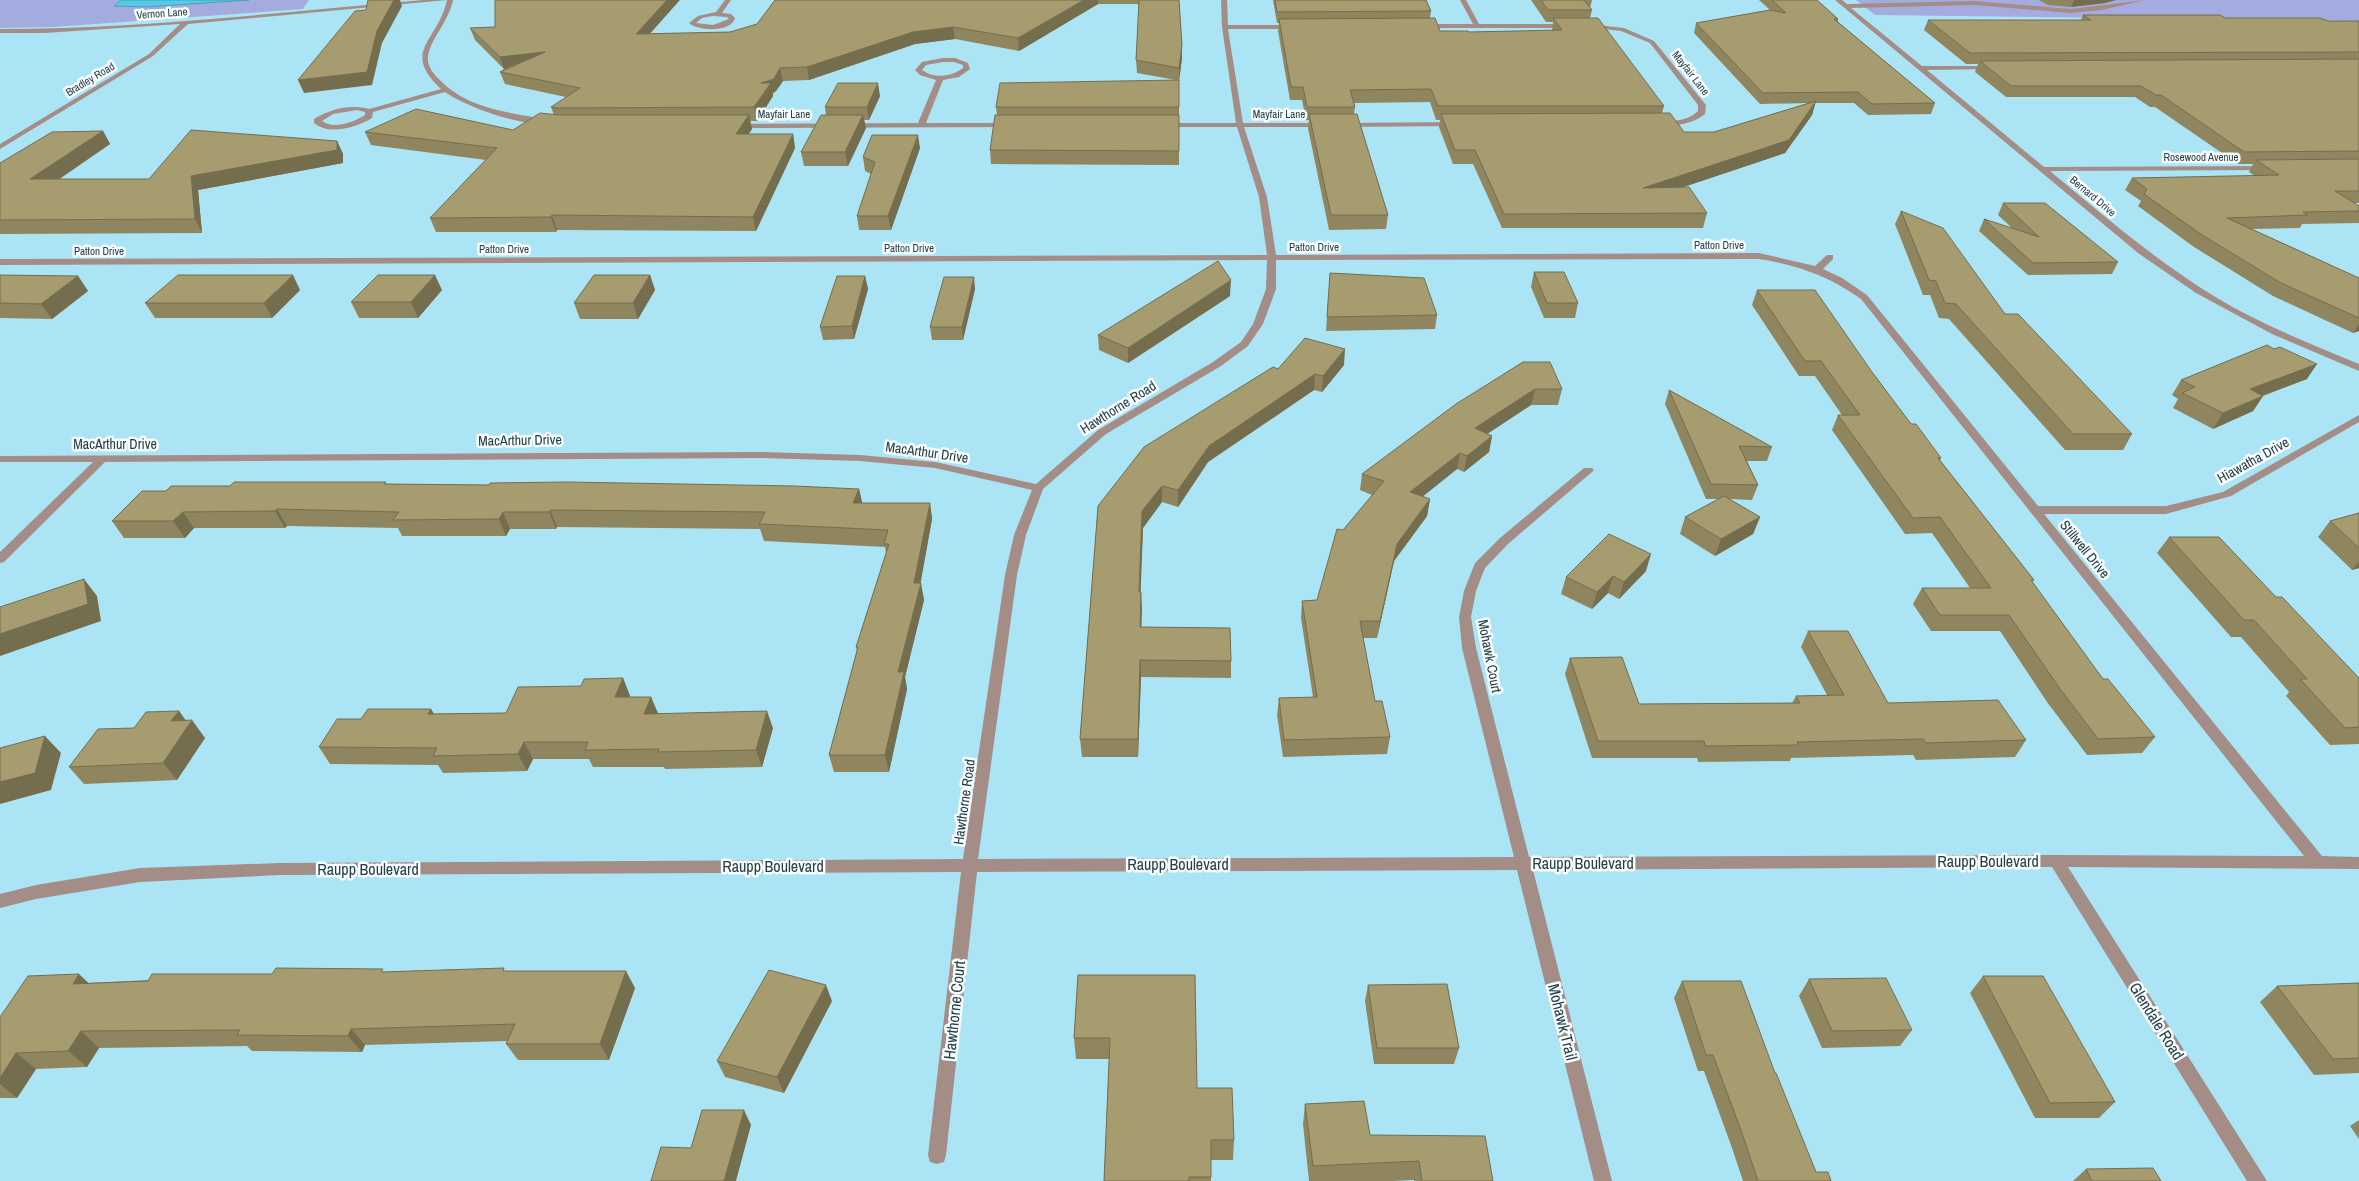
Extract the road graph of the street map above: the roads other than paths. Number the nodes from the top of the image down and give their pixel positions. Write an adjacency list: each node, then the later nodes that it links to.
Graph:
1 (323, 0): 10 (street)
2 (444, 0): 10 (street, Vernon Lane)
3 (450, 0): 23 (street)
4 (728, 0): 11 (street)
5 (1224, 0): 17 (street, Hawthorne Road)
6 (1463, 0): 14 (street)
7 (2142, 0): 8 (street)
8 (1971, 2): 9 (street)
9 (1841, 3): 21 (street, Bernard Drive)
10 (315, 11): 12 (street, Vernon Lane)
11 (718, 14): 11 (street)
12 (186, 22): 19 (street, Vernon Lane); 35 (street, Bradley Road)
13 (1409, 26): 14 (street)
14 (1477, 26): 15 (street)
15 (1574, 26)
16 (1584, 26): 26 (street, Mayfair Lane)
17 (1225, 27): 18 (street); 31 (street, Hawthorne Road)
18 (1303, 27)
19 (0, 32)
20 (2007, 67): 21 (street)
21 (1919, 68): 37 (street, Bernard Drive)
22 (941, 77): 22 (street); 28 (street)
23 (446, 90): 24 (street); 25 (street)
24 (368, 111): 24 (street)
25 (554, 123)
26 (1655, 123)
27 (1467, 124): 33 (street)
28 (921, 125): 29 (street, Mayfair Lane); 34 (street, Mayfair Lane)
29 (1021, 125)
30 (1151, 125): 31 (street, Mayfair Lane)
31 (1240, 125): 32 (street, Mayfair Lane); 39 (street, Hawthorne Road)
32 (1329, 125)
33 (1339, 125)
34 (732, 126)
35 (0, 147)
36 (2280, 167): 37 (street, Rosewood Avenue)
37 (2043, 169): 42 (street, Bernard Drive)
38 (1830, 257): 41 (street)
39 (1272, 258): 40 (street, Patton Drive); 41 (street, Patton Drive); 47 (street, Hawthorne Road)
40 (0, 262)
41 (1818, 268): 48 (street, Stillwell Drive)
42 (2359, 368)
43 (2359, 418): 48 (street, Hiawatha Drive)
44 (0, 459): 45 (street, MacArthur Drive)
45 (102, 459): 47 (street, MacArthur Drive); 49 (street)
46 (1588, 470): 54 (street, Mohawk Court)
47 (1038, 488): 53 (street, Hawthorne Road)
48 (2035, 510): 51 (street, Stillwell Drive)
49 (0, 560)
50 (2056, 861): 51 (street, Raupp Boulevard); 54 (street, Raupp Boulevard); 58 (street, Glendale Road)
51 (2318, 863): 52 (street, Raupp Boulevard)
52 (2359, 863)
53 (970, 864): 54 (street, Raupp Boulevard); 55 (street, Raupp Boulevard); 56 (street, Hawthorne Court)
54 (1523, 864): 57 (street, Mohawk Trail)
55 (0, 901)
56 (937, 1155)
57 (1603, 1181)
58 (2258, 1181)

